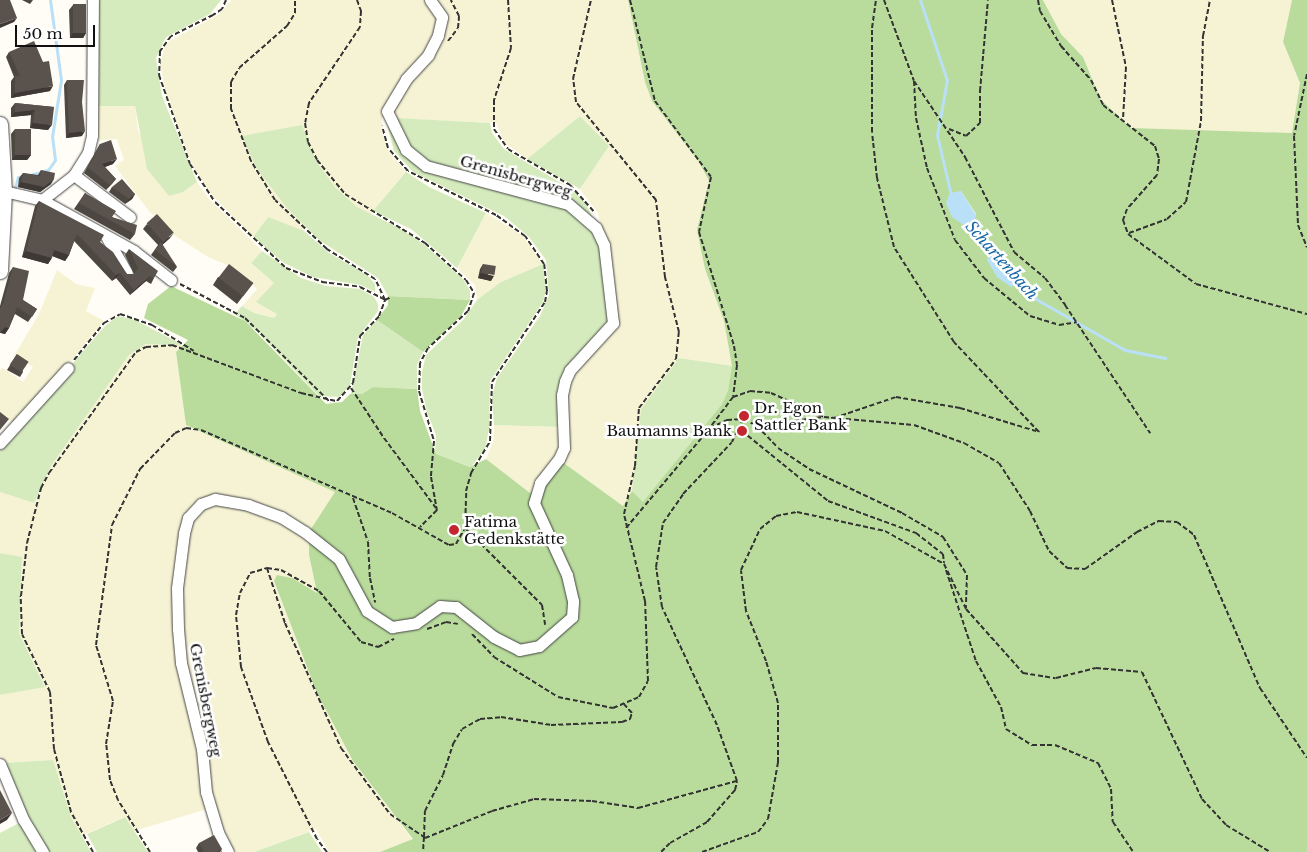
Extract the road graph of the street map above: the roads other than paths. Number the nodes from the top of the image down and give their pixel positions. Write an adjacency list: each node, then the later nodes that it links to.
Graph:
1 (93, 0): 5 (street)
2 (430, 0): 17 (street, Grenisbergweg)
3 (0, 124): 4 (street)
4 (2, 167): 6 (street)
5 (74, 175): 7 (street); 8 (street)
6 (4, 191): 7 (street); 10 (street)
7 (42, 200): 9 (street)
8 (130, 217)
9 (107, 238): 11 (street); 12 (street)
10 (0, 271)
11 (127, 273)
12 (170, 280)
13 (68, 368): 14 (street)
14 (0, 443)
15 (0, 764): 16 (street)
16 (43, 852)
17 (228, 852)

